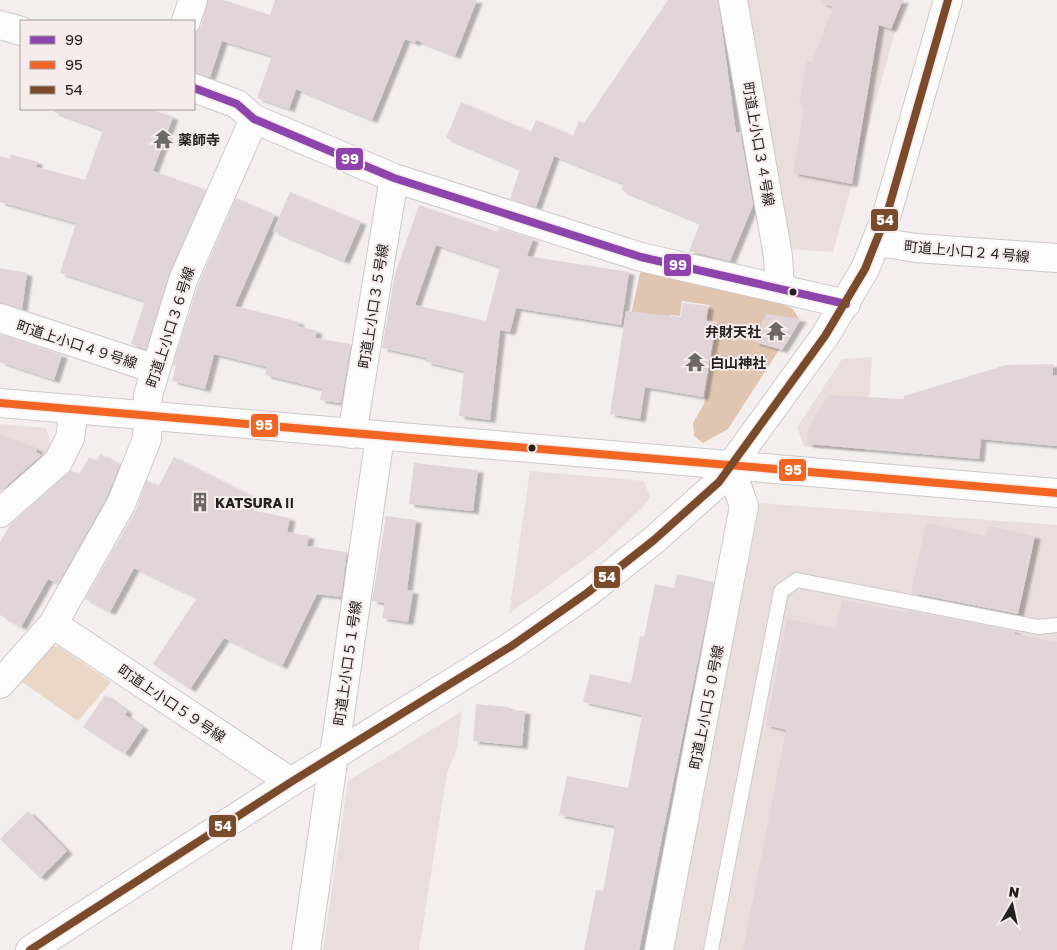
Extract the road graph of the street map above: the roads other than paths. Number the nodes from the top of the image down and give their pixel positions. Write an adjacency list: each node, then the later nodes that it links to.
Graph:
1 (193, 0): 4 (street)
2 (733, 0): 12 (street, 町道上小口３４号線)
3 (948, 0): 10 (street)
4 (186, 20)
5 (0, 25): 6 (street)
6 (20, 32)
7 (195, 88): 8 (street)
8 (254, 119): 9 (street); 15 (street, 町道上小口３６号線)
9 (394, 178): 12 (street); 19 (street, 町道上小口３５号線)
10 (878, 242): 11 (street, 町道上小口２４号線); 13 (street)
11 (1057, 258)
12 (780, 289): 13 (street)
13 (846, 304): 21 (street)
14 (0, 318): 15 (street, 町道上小口４９号線)
15 (155, 369): 18 (street, 町道上小口３６号線)
16 (0, 403): 17 (street)
17 (74, 409): 18 (street); 23 (street)
18 (148, 416): 19 (street); 24 (street, 町道上小口３６号線)
19 (352, 434): 20 (street)
20 (380, 436): 21 (street); 27 (street, 町道上小口５１号線)
21 (730, 466): 22 (street); 27 (street); 31 (street, 町道上小口５０号線)
22 (1057, 493)
23 (0, 513)
24 (53, 624): 26 (street, 町道上小口３６号線); 28 (street, 町道上小口５９号線)
25 (1057, 625): 32 (lane)
26 (5, 668)
27 (334, 756): 28 (street); 30 (street, 町道上小口５１号線)
28 (291, 782): 29 (street)
29 (30, 950)
30 (306, 950)
31 (659, 950)
32 (711, 950)

